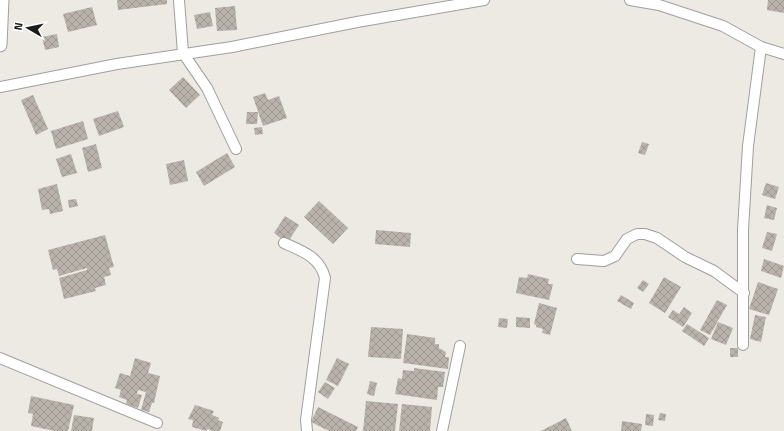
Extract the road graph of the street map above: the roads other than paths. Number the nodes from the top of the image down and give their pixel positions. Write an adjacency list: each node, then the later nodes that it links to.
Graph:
1 (2, 0): 6 (street)
2 (178, 0): 8 (street)
3 (484, 0): 5 (street)
4 (630, 0): 7 (street)
5 (431, 5): 8 (street)
6 (0, 45)
7 (761, 47): 9 (street); 14 (street)
8 (183, 53): 10 (street); 11 (street)
9 (784, 54)
10 (0, 87)
11 (236, 149)
12 (284, 243): 19 (street)
13 (577, 259): 14 (street)
14 (744, 293): 15 (street)
15 (743, 345)
16 (460, 346): 20 (street)
17 (0, 358): 18 (street)
18 (157, 423)
19 (306, 431)
20 (442, 431)

